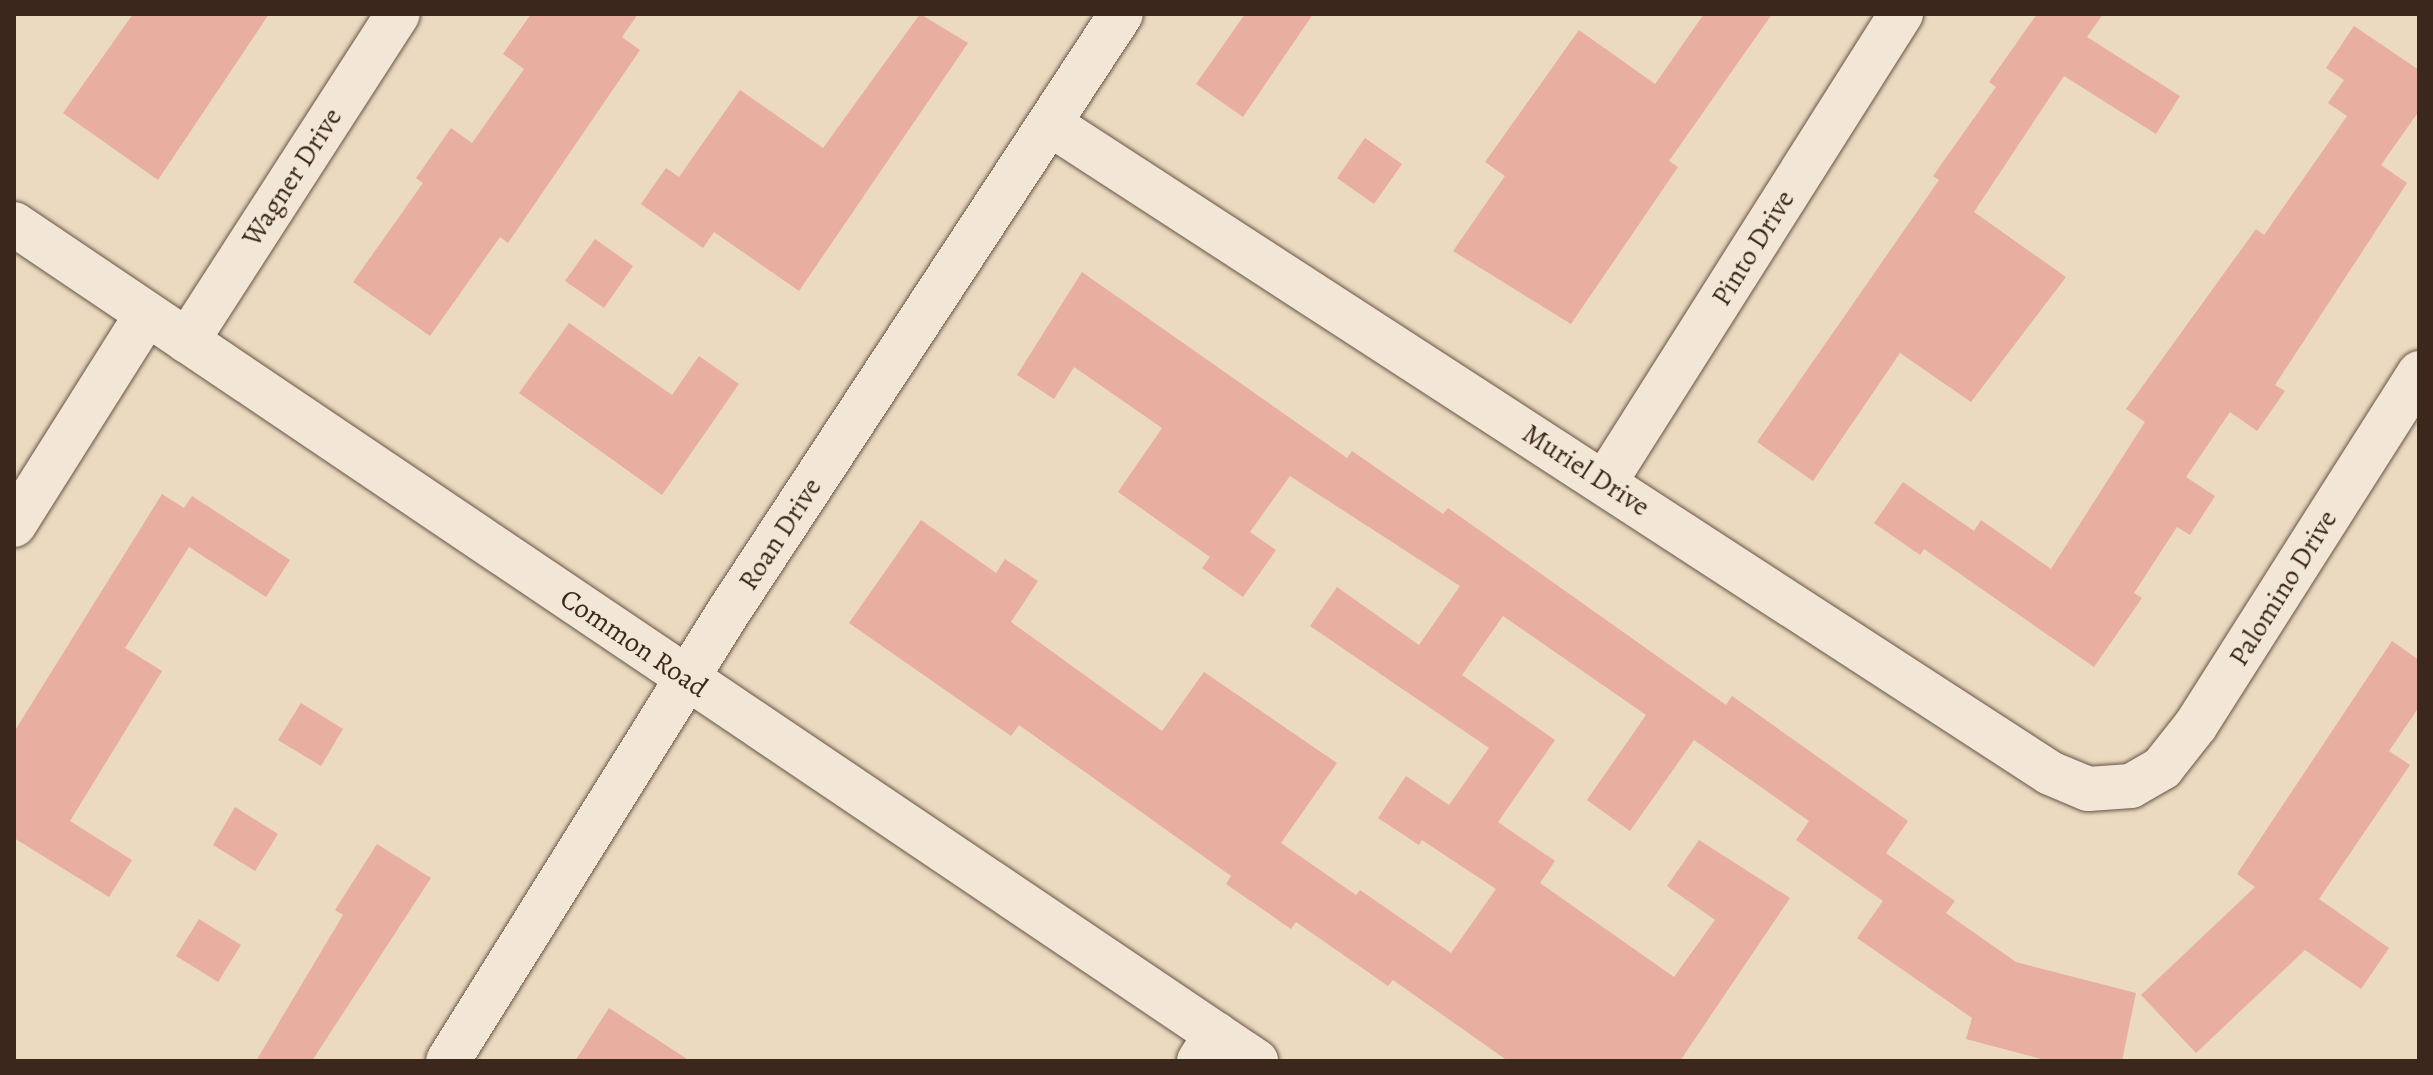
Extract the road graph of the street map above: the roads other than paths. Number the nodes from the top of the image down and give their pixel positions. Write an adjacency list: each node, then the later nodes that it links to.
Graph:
1 (398, 14): 7 (street, Wagner Drive)
2 (1121, 14): 4 (street, Roan Drive)
3 (1901, 14): 9 (street, Pinto Drive)
4 (1050, 124): 9 (street, Muriel Drive); 11 (street, Roan Drive)
5 (14, 224): 6 (street, Common Road)
6 (147, 314): 7 (street, Common Road); 10 (street)
7 (187, 341): 11 (street, Common Road)
8 (2419, 373): 12 (street, Palomino Drive)
9 (1605, 482): 12 (street, Muriel Drive)
10 (14, 525)
11 (687, 679): 13 (street, Common Road); 14 (street, Roan Drive)
12 (2131, 786)
13 (1208, 1048): 15 (street, Common Road)
14 (448, 1061)
15 (1256, 1061)

